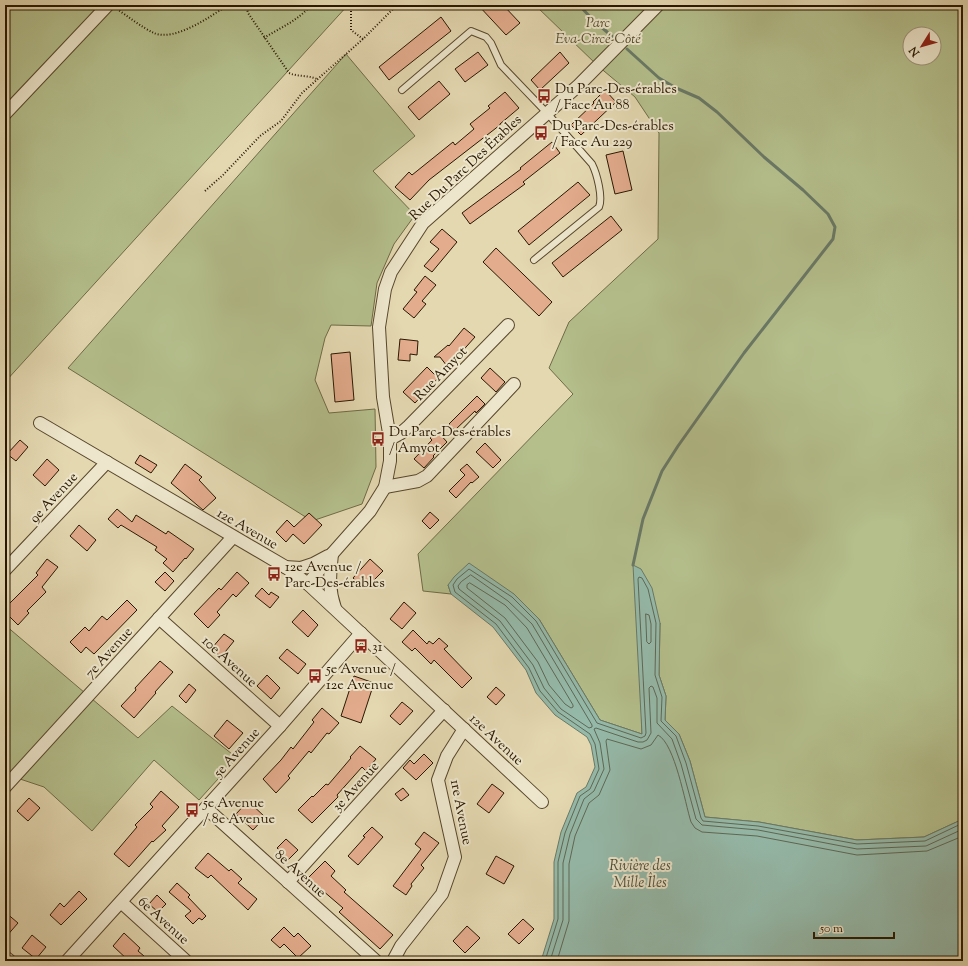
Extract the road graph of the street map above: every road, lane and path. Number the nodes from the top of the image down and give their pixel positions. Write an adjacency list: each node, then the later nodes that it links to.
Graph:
1 (228, 5): 8 (path)
2 (311, 5): 9 (path)
3 (351, 5): 10 (path)
4 (396, 5): 10 (path)
5 (658, 5): 13 (street, Rue Du Parc Des Érables)
6 (246, 6): 8 (path); 9 (path)
7 (112, 7): 8 (path); 14 (street)
8 (224, 8)
9 (264, 38): 11 (path)
10 (363, 39): 11 (path)
11 (317, 79): 15 (path)
12 (402, 90): 13 (lane)
13 (547, 113): 16 (lane); 20 (street, Rue Du Parc Des Érables)
14 (5, 114)
15 (205, 192)
16 (534, 260)
17 (508, 325): 20 (street, Rue Amyot)
18 (514, 384): 22 (street)
19 (40, 423): 21 (street, 12e Avenue)
20 (390, 439): 22 (street, Rue Du Parc Des Érables)
21 (107, 462): 23 (street, 12e Avenue); 26 (street, 9e Avenue)
22 (385, 487): 24 (street, Rue Du Parc Des Érables)
23 (233, 537): 25 (street, 12e Avenue); 29 (street, 7e Avenue)
24 (332, 554): 25 (street); 27 (street, Rue Du Parc Des Érables); 28 (street)
25 (284, 566): 27 (street, 12e Avenue)
26 (5, 570)
27 (308, 584): 28 (street, 12e Avenue)
28 (335, 608): 30 (street, 12e Avenue)
29 (159, 618): 32 (street, 10e Avenue); 34 (street, 7e Avenue)
30 (361, 633): 31 (street, 12e Avenue); 32 (street, 5e Avenue)
31 (444, 710): 33 (street, 12e Avenue); 37 (street, 3e Avenue)
32 (280, 726): 36 (street, 5e Avenue)
33 (464, 729): 35 (street, 12e Avenue); 44 (street, 1re Avenue)
34 (5, 787)
35 (542, 802)
36 (206, 808): 37 (street, 8e Avenue); 38 (street, 5e Avenue)
37 (288, 882): 43 (street, 8e Avenue)
38 (121, 902): 41 (street, 5e Avenue); 42 (street, 6e Avenue)
39 (5, 957): 40 (street)
40 (10, 961)
41 (67, 961)
42 (186, 961)
43 (376, 961)
44 (393, 961)

